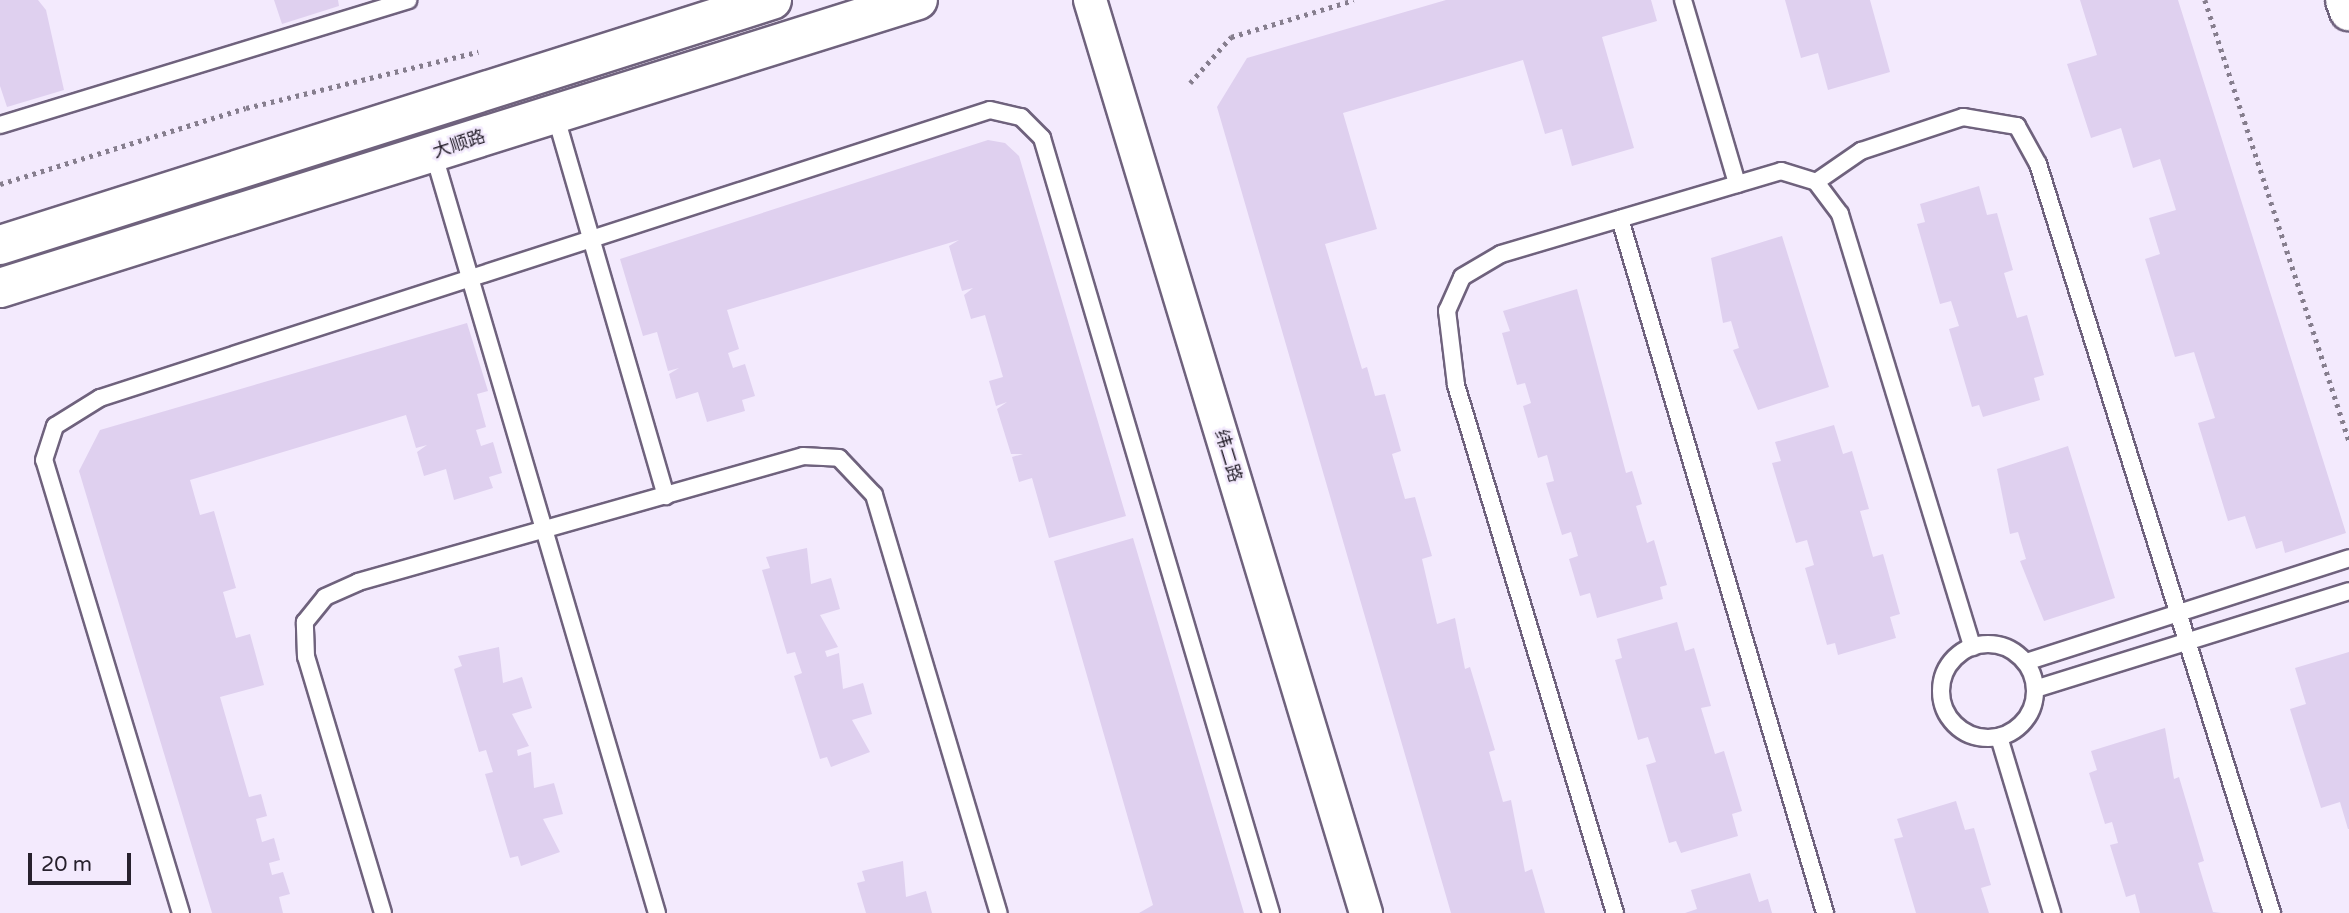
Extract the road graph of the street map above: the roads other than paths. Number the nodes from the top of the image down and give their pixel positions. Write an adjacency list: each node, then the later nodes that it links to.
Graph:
1 (408, 0): 9 (lane)
2 (772, 0): 15 (street)
3 (918, 0): 8 (street, 大顺路)
4 (1090, 0): 31 (street, 纬二路)
5 (1683, 0): 12 (lane)
6 (2345, 0): 7 (street)
7 (2349, 11)
8 (555, 114): 10 (street, 大顺路); 14 (lane)
9 (0, 125)
10 (433, 152): 16 (lane); 17 (street, 大顺路)
11 (1816, 182): 12 (lane); 22 (lane); 35 (lane)
12 (1737, 184): 13 (lane)
13 (1620, 219): 32 (lane); 33 (lane)
14 (591, 238): 16 (lane); 18 (lane); 30 (lane)
15 (0, 245)
16 (470, 280): 19 (lane); 26 (lane)
17 (0, 288)
18 (666, 496): 19 (lane); 29 (lane)
19 (542, 532): 27 (lane); 28 (lane)
20 (2349, 558): 23 (lane)
21 (2349, 591): 24 (lane)
22 (1972, 647): 23 (lane); 25 (lane)
23 (2026, 662): 24 (lane)
24 (2035, 689): 25 (lane)
25 (1999, 737): 34 (lane)
26 (181, 913)
27 (383, 913)
28 (657, 913)
29 (999, 913)
30 (1271, 913)
31 (1366, 913)
32 (1615, 913)
33 (1825, 913)
34 (2052, 913)
35 (2272, 913)

